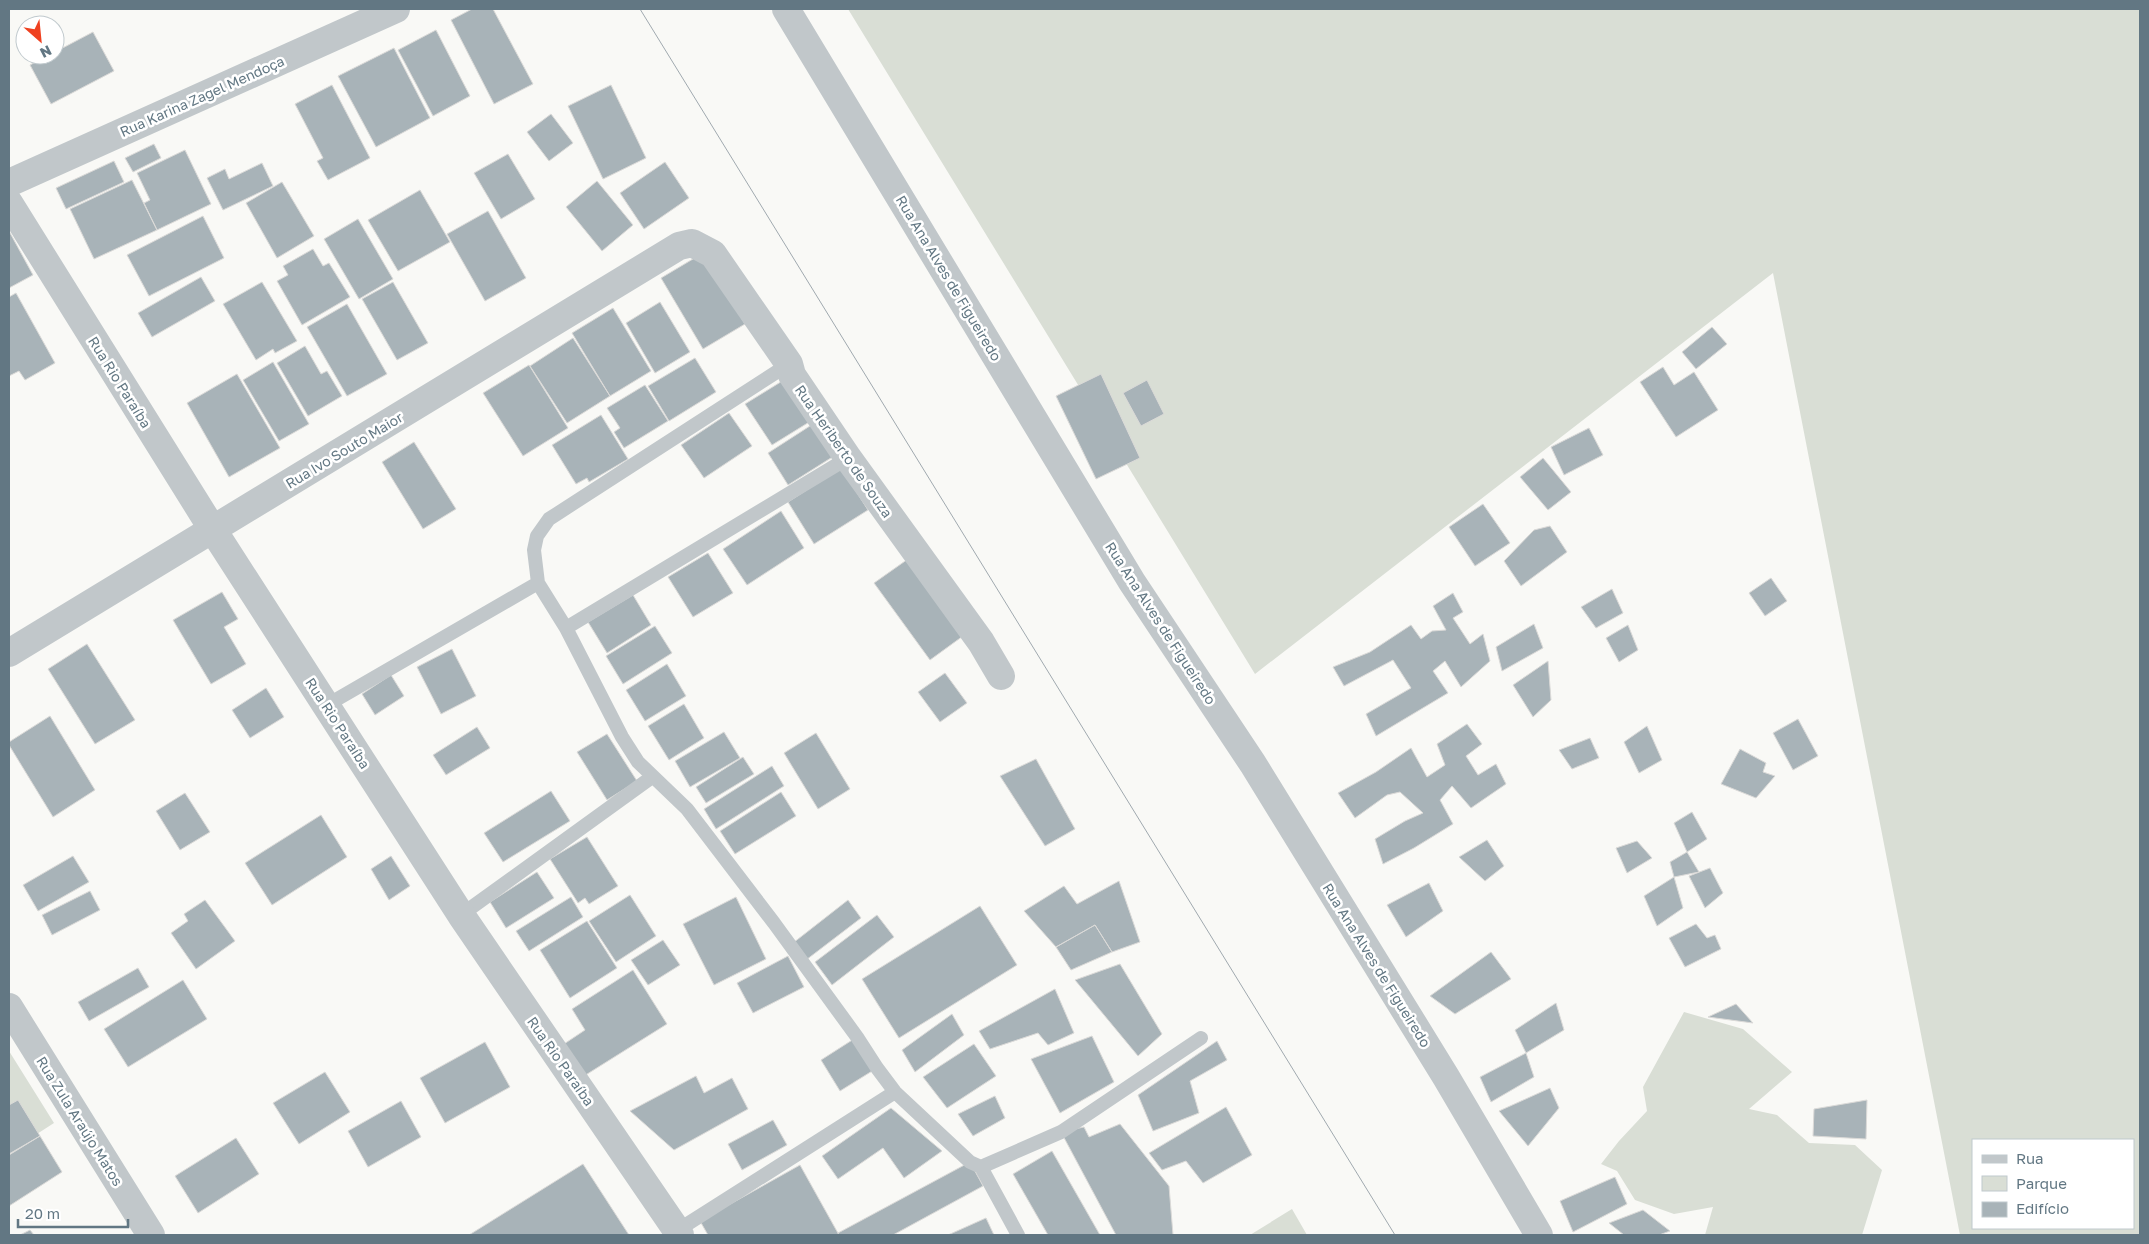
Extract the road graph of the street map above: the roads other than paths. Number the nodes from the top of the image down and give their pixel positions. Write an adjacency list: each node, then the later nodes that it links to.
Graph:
1 (396, 9): 3 (street, Rua Karina Zagel Mendoça)
2 (786, 9): 23 (street, Rua Ana Alves de Figueiredo)
3 (9, 182)
4 (9, 203): 8 (street, Rua Rio Paraíba)
5 (679, 246): 6 (street, Rua Heriberto de Souza); 8 (street, Rua Ivo Souto Maior)
6 (789, 364): 7 (street, Rua Heriberto de Souza); 9 (lane)
7 (848, 458): 10 (lane); 12 (street, Rua Heriberto de Souza)
8 (213, 530): 11 (street, Rua Ivo Souto Maior); 13 (street, Rua Rio Paraíba)
9 (538, 583): 10 (lane); 13 (lane)
10 (566, 628): 14 (lane)
11 (9, 653)
12 (1001, 676)
13 (327, 705): 15 (street, Rua Rio Paraíba)
14 (652, 777): 15 (lane); 18 (lane)
15 (461, 915): 20 (street, Rua Rio Paraíba)
16 (9, 1007): 21 (street, Rua Zula Araújo Matos)
17 (1202, 1038): 19 (lane)
18 (895, 1092): 19 (lane); 20 (lane)
19 (981, 1167): 22 (lane)
20 (679, 1233)
21 (151, 1235)
22 (1018, 1235)
23 (1539, 1235)

